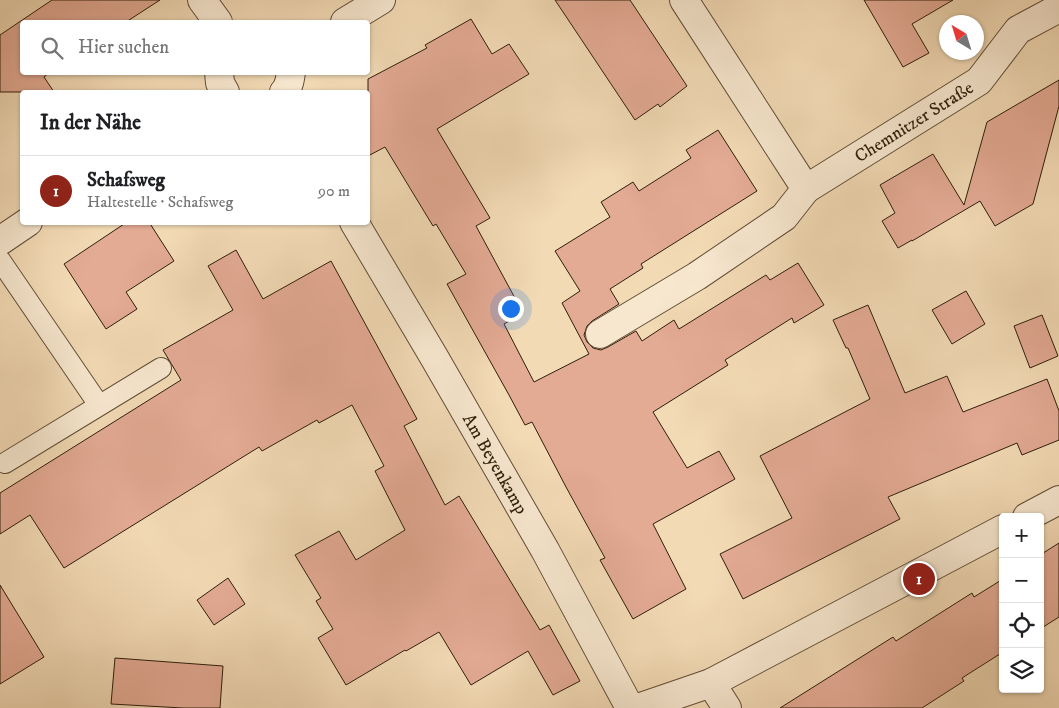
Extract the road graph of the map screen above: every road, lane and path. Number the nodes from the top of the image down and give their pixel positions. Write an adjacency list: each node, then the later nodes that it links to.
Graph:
1 (202, 0): 5 (street)
2 (381, 0): 6 (street)
3 (684, 0): 11 (street)
4 (1059, 8): 11 (street, Chemnitzer Straße)
5 (217, 20)
6 (348, 20)
7 (219, 75): 9 (street)
8 (290, 75): 10 (street)
9 (224, 90)
10 (286, 90)
11 (806, 189): 16 (street, Chemnitzer Straße)
12 (24, 225): 14 (street)
13 (356, 225): 24 (street, Am Beyenkamp)
14 (0, 241)
15 (0, 260): 18 (lane)
16 (600, 334)
17 (161, 368): 18 (lane)
18 (99, 405): 19 (lane)
19 (5, 463)
20 (1059, 500): 21 (street)
21 (1035, 513)
22 (999, 531): 23 (street)
23 (711, 683): 25 (street); 26 (street)
24 (630, 708)
25 (638, 708)
26 (727, 708)

